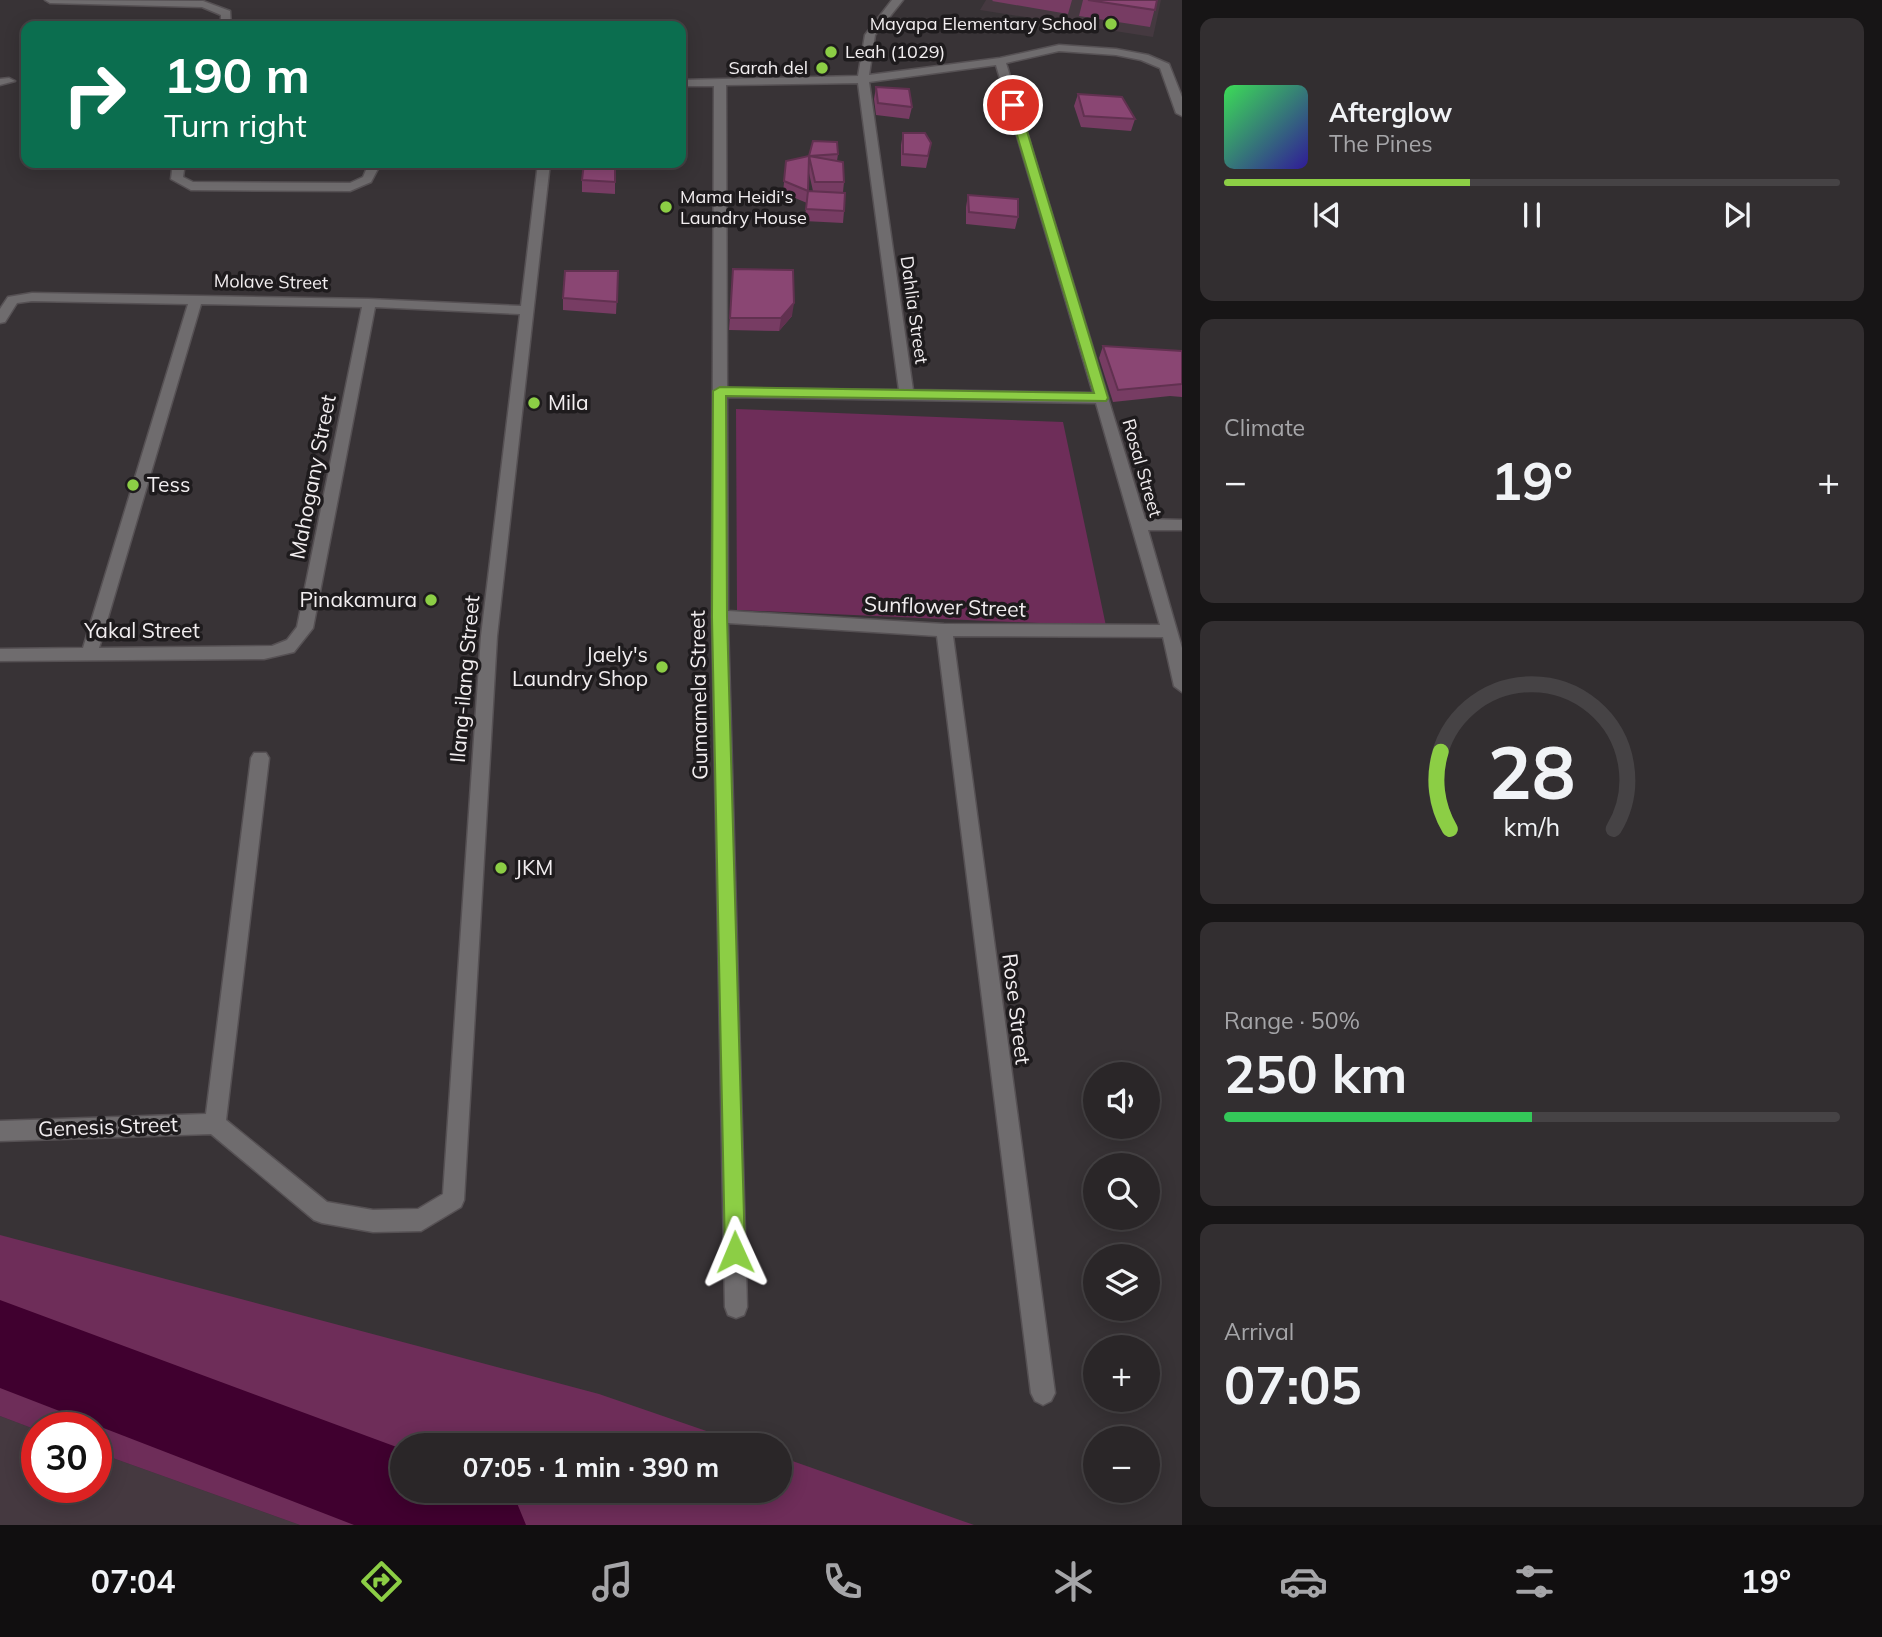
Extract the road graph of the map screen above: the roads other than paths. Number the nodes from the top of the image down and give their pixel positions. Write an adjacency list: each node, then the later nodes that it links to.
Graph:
1 (50, 0): 3 (street)
2 (898, 0): 5 (street, Dahlia Street)
3 (226, 21)
4 (1000, 61): 5 (street); 8 (street); 18 (street, Rosal Street)
5 (863, 79): 6 (street); 17 (street, Dahlia Street)
6 (720, 82): 7 (street); 16 (street, Gumamela Street)
7 (686, 83)
8 (1182, 113)
9 (176, 168): 10 (street)
10 (374, 168)
11 (543, 168): 14 (street, Ilang-ilang Street)
12 (196, 299): 13 (street, Molave Street); 15 (street, Molave Street); 25 (street)
13 (369, 303): 14 (street, Molave Street); 24 (street, Mahogany Street)
14 (527, 310): 29 (street, Ilang-ilang Street)
15 (0, 319)
16 (720, 391): 17 (street); 21 (street, Gumamela Street)
17 (906, 393): 18 (street, Dahlia Street)
18 (1102, 398): 19 (street, Rosal Street)
19 (1138, 524): 20 (street); 23 (street, Rosal Street)
20 (1182, 525)
21 (720, 617): 22 (street, Sunflower Street); 31 (street, Gumamela Street)
22 (944, 630): 23 (street, Sunflower Street); 32 (street, Rose Street)
23 (1170, 631): 27 (street, Rosal Street)
24 (284, 652): 25 (street, Yakal Street)
25 (89, 654): 26 (street, Yakal Street)
26 (0, 655)
27 (1182, 686)
28 (260, 758): 29 (street)
29 (215, 1124): 30 (street, Genesis Street)
30 (0, 1131)
31 (736, 1307)
32 (1043, 1393)

